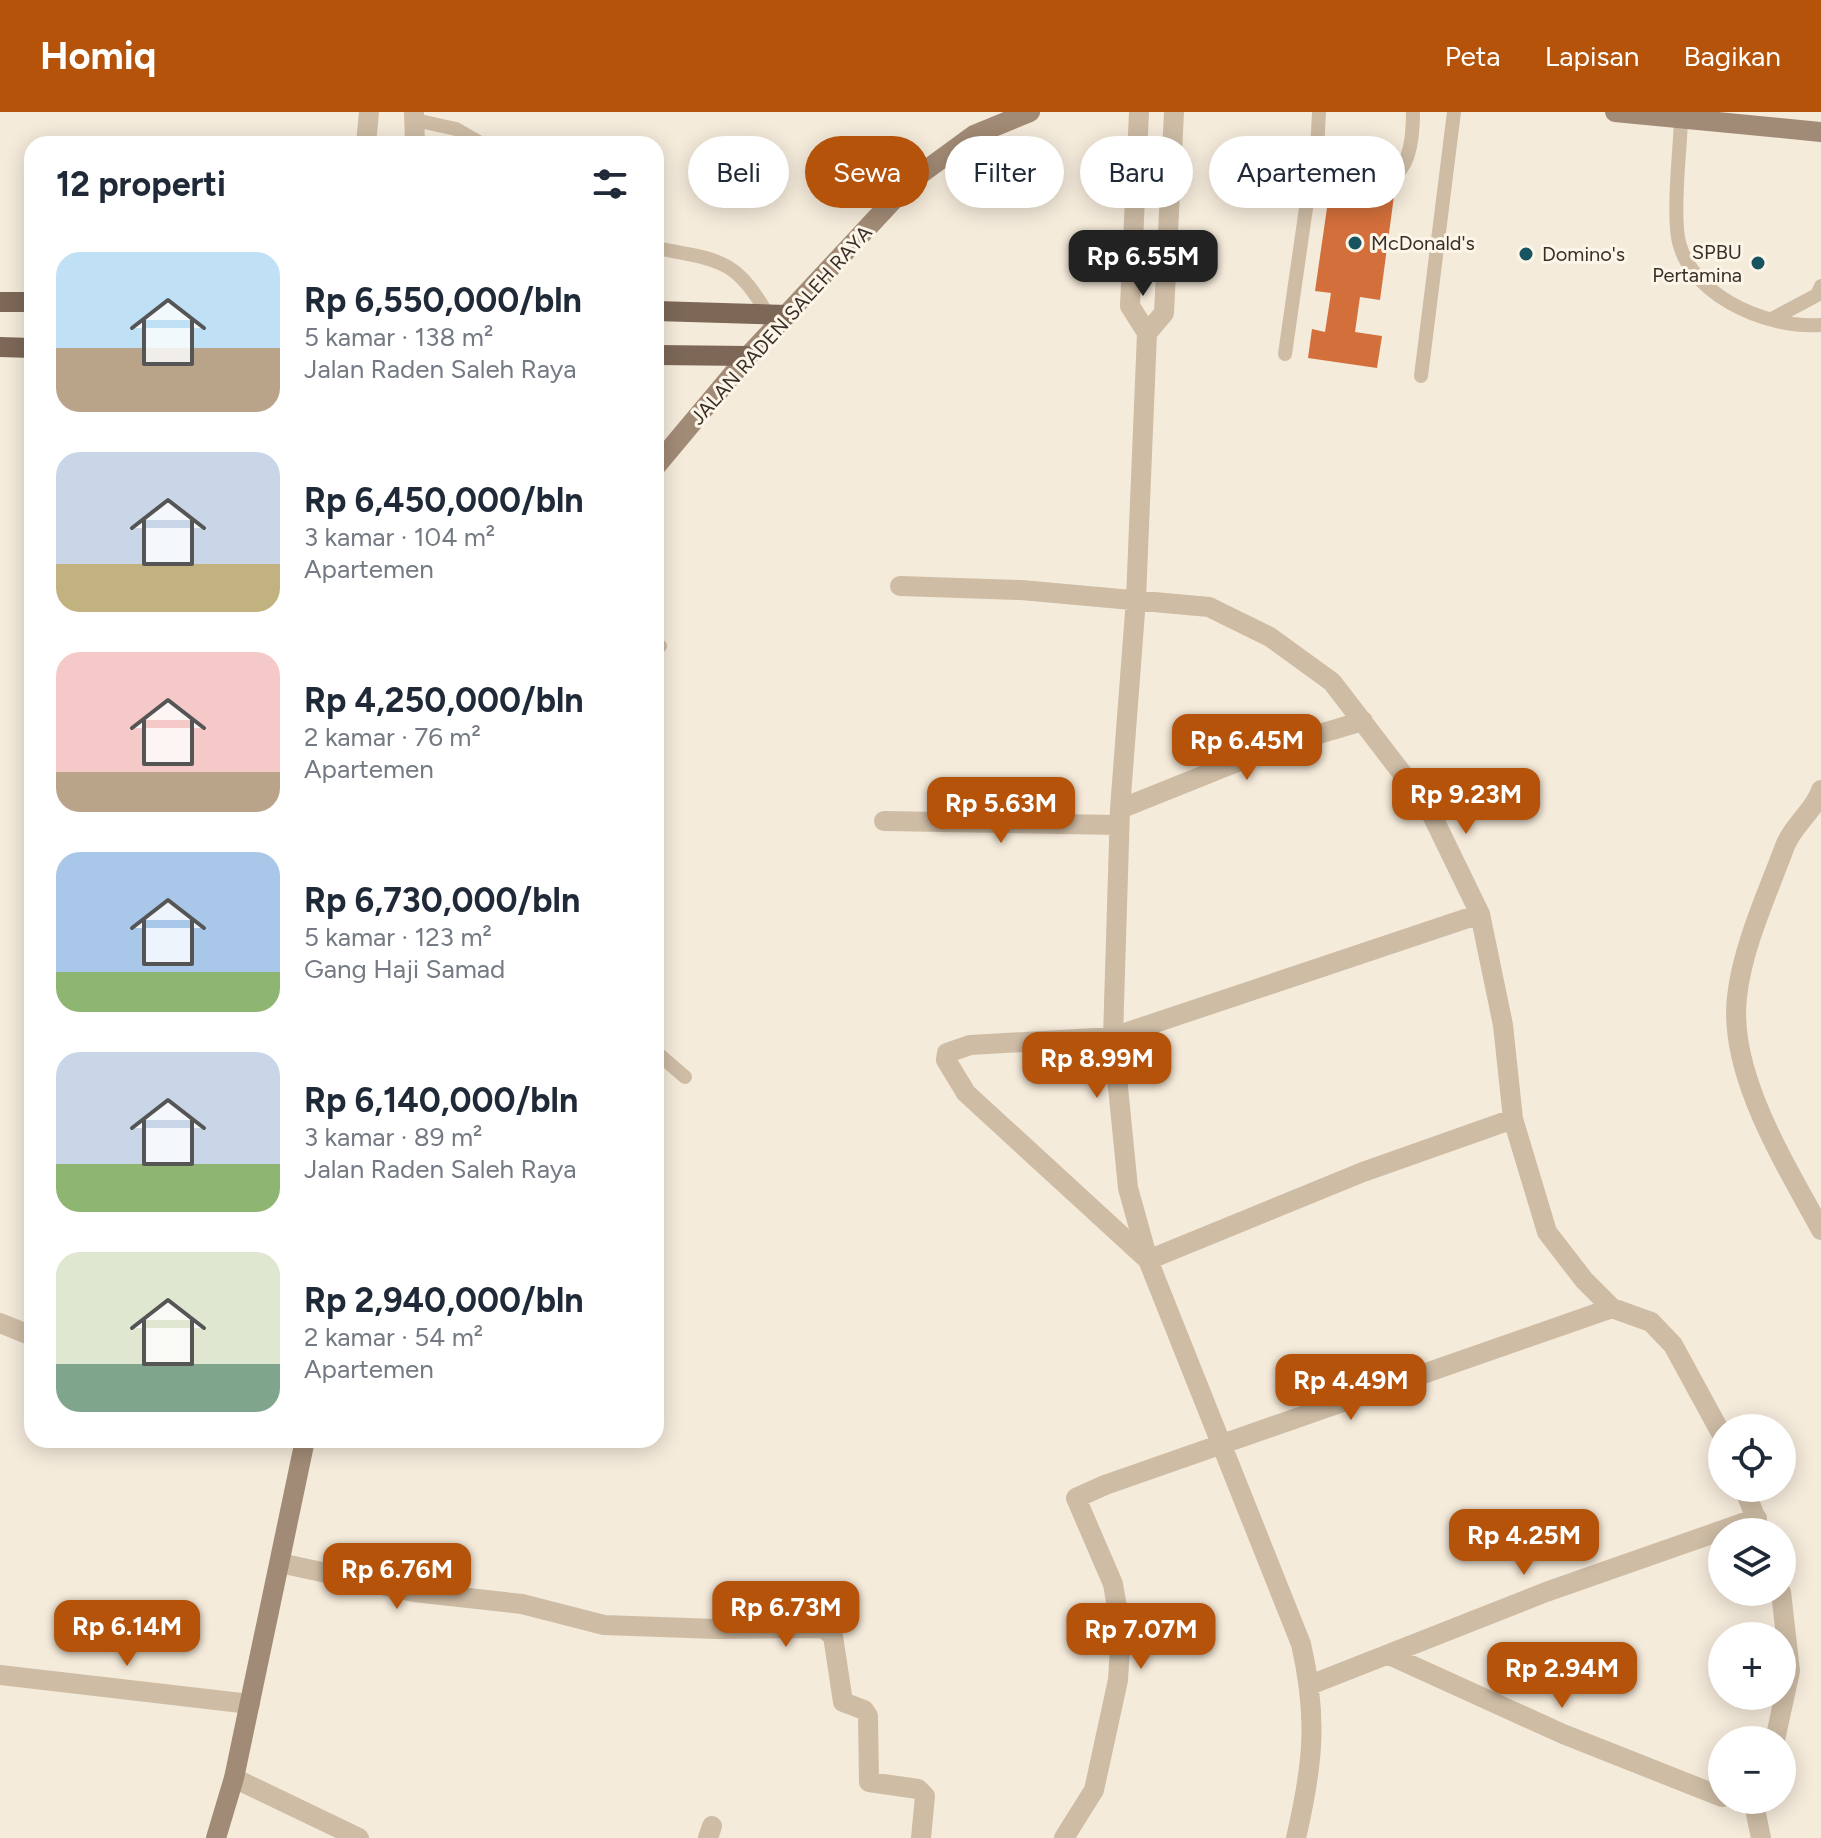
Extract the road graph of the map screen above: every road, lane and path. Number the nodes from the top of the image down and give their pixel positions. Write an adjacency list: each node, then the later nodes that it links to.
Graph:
1 (369, 112): 12 (street)
2 (1030, 112): 23 (main road, JALAN RADEN SALEH RAYA)
3 (1139, 112): 26 (street)
4 (1174, 112): 26 (street)
5 (1319, 112): 15 (lane)
6 (1413, 112): 16 (lane)
7 (1454, 112): 32 (lane)
8 (1615, 112): 10 (main road)
9 (414, 116): 13 (street); 14 (lane)
10 (1681, 118): 11 (main road); 24 (lane)
11 (1821, 132)
12 (367, 136)
13 (415, 136)
14 (468, 136)
15 (1318, 136)
16 (1405, 166)
17 (1306, 208): 29 (lane)
18 (664, 250): 23 (lane)
19 (1821, 286): 24 (lane)
20 (0, 302): 21 (main road)
21 (24, 302)
22 (664, 311): 23 (main road)
23 (777, 315): 31 (main road, JALAN RADEN SALEH RAYA)
24 (1772, 319): 25 (lane)
25 (1821, 325)
26 (1147, 333): 35 (street)
27 (0, 347): 28 (main road)
28 (24, 348)
29 (1285, 354)
30 (664, 355): 31 (main road)
31 (748, 356): 33 (main road, JALAN RADEN SALEH RAYA)
32 (1421, 376)
33 (664, 456)
34 (900, 586): 35 (street)
35 (1136, 599): 36 (street); 38 (street)
36 (1363, 721): 38 (street); 40 (street)
37 (1821, 792): 45 (street)
38 (1119, 817): 39 (street); 41 (street)
39 (884, 821)
40 (1480, 914): 41 (street); 44 (street)
41 (1113, 1037): 46 (street); 46 (street)
42 (664, 1059): 43 (lane)
43 (685, 1077)
44 (1513, 1119): 46 (street); 47 (street)
45 (1821, 1230)
46 (1148, 1260): 51 (street)
47 (1612, 1308): 50 (street); 51 (street)
48 (0, 1323): 49 (street)
49 (24, 1333)
50 (1711, 1414)
51 (1222, 1445): 58 (street); 67 (street)
52 (303, 1448): 54 (main road)
53 (1708, 1541): 56 (street)
54 (280, 1563): 59 (main road); 66 (street)
55 (1783, 1606): 60 (street)
56 (1389, 1655): 58 (street); 62 (street)
57 (0, 1675): 59 (street)
58 (1310, 1685): 68 (street)
59 (250, 1704): 61 (main road)
60 (1778, 1726)
61 (234, 1778): 64 (main road); 65 (street)
62 (1708, 1791)
63 (1757, 1814): 69 (street)
64 (216, 1838)
65 (359, 1838)
66 (921, 1838)
67 (1064, 1838)
68 (1296, 1838)
69 (1761, 1838)

